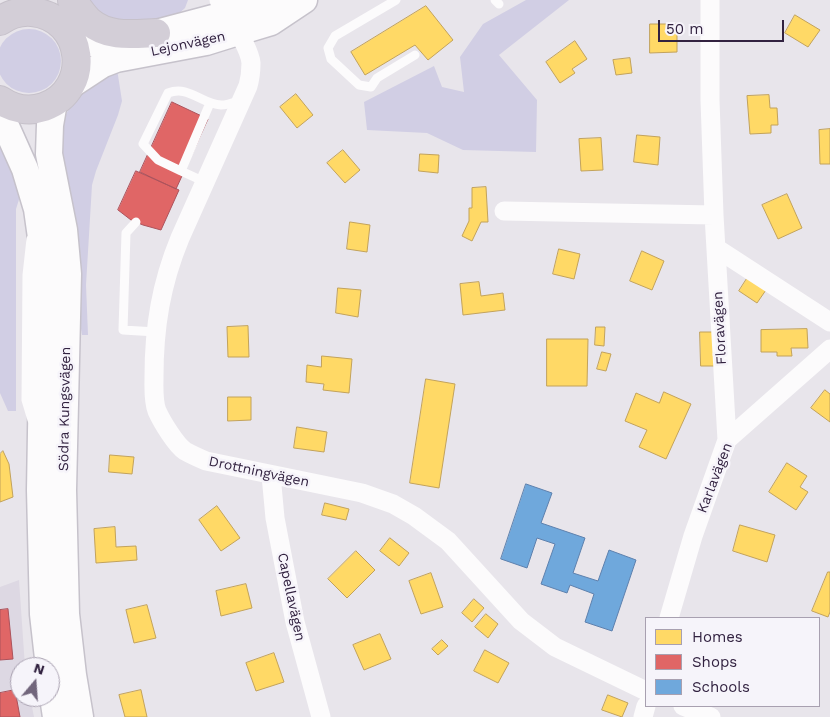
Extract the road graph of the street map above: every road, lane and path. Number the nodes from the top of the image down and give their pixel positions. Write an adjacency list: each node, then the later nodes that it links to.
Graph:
1 (3, 0): 9 (main road)
2 (55, 0): 10 (main road, Södra Kungsvägen)
3 (72, 0): 11 (main road)
4 (290, 0): 8 (main road, Lejonvägen)
5 (304, 0): 8 (main road, Lejonvägen)
6 (396, 0): 12 (lane)
7 (710, 0): 21 (street, Floravägen)
8 (229, 16): 11 (main road, Lejonvägen); 13 (main road, Lejonvägen); 15 (street, Drottningvägen)
9 (0, 20): 10 (main road)
10 (68, 33): 11 (main road, Lejonvägen); 13 (main road, Södra Kungsvägen)
11 (156, 33)
12 (415, 55)
13 (62, 94): 14 (main road); 33 (main road, Södra Kungsvägen)
14 (0, 100)
15 (241, 100): 16 (lane); 19 (street, Drottningvägen)
16 (210, 102): 18 (lane); 18 (lane)
17 (0, 113): 30 (main road, Södra Kungsvägen)
18 (181, 171): 19 (lane)
19 (205, 182): 25 (street, Drottningvägen)
20 (504, 211): 21 (street)
21 (714, 215): 23 (street, Floravägen)
22 (136, 222): 25 (lane)
23 (716, 248): 24 (street); 27 (street, Floravägen)
24 (830, 322)
25 (156, 332): 28 (street, Drottningvägen)
26 (830, 349): 27 (street, Karlavägen)
27 (727, 440): 29 (street, Karlavägen)
28 (271, 474): 31 (street, Drottningvägen); 34 (street, Capellavägen)
29 (669, 617)
30 (48, 657)
31 (645, 690)
32 (686, 707): 35 (street)
33 (80, 717)
34 (321, 717)
35 (711, 717)

